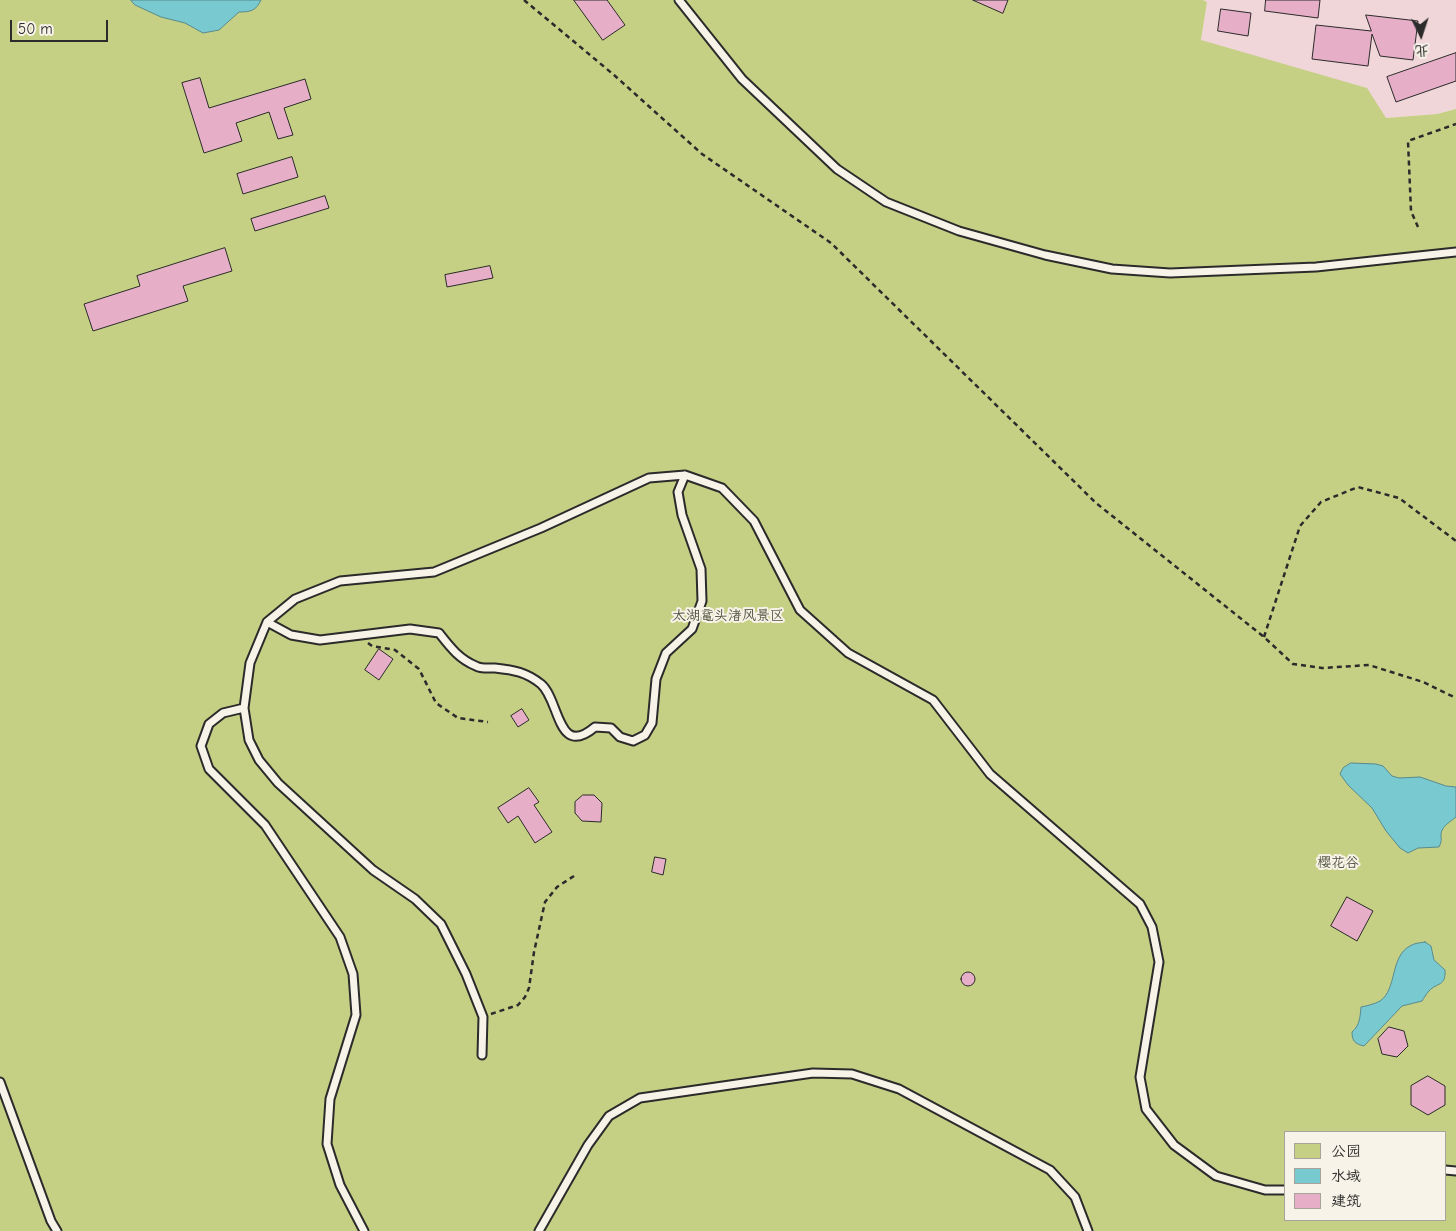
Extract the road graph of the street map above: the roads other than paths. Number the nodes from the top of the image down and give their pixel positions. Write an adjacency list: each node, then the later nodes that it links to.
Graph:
1 (679, 0): 2 (lane)
2 (1456, 252)
3 (684, 475): 4 (lane); 4 (lane); 8 (lane)
4 (266, 622): 5 (lane)
5 (244, 708): 6 (lane); 10 (lane)
6 (482, 1055)
7 (0, 1082): 9 (lane)
8 (1284, 1190)
9 (56, 1231)
10 (364, 1231)
11 (539, 1231): 12 (lane)
12 (1088, 1231)

